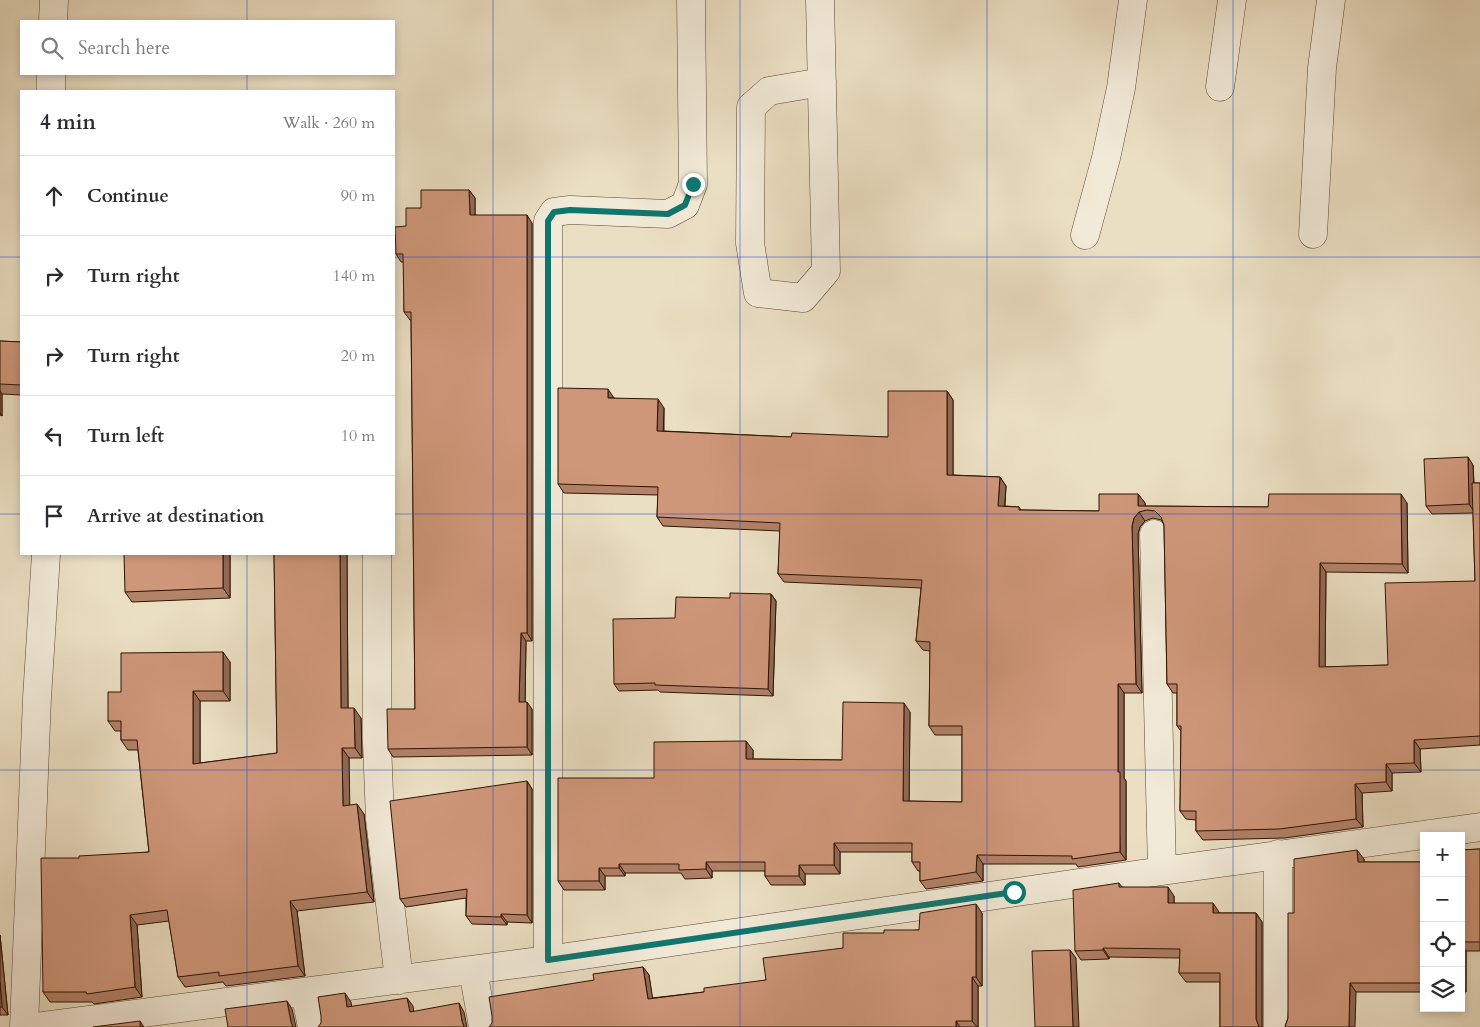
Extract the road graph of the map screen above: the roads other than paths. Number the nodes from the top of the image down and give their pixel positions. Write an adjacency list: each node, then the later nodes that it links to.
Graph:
1 (54, 0): 7 (street)
2 (691, 0): 20 (street)
3 (820, 0): 9 (street)
4 (1133, 0): 13 (street)
5 (1232, 0): 10 (street)
6 (1331, 0): 12 (street)
7 (54, 20)
8 (51, 75): 11 (street)
9 (822, 82): 9 (street)
10 (1220, 88)
11 (51, 90)
12 (1313, 234)
13 (1085, 235)
14 (1154, 534): 19 (street)
15 (46, 555): 24 (street)
16 (377, 555): 22 (street)
17 (1480, 826): 18 (street)
18 (1278, 854): 19 (street); 28 (street)
19 (1162, 870): 20 (street)
20 (548, 960): 21 (street)
21 (473, 970): 22 (street); 27 (street)
22 (399, 980): 23 (street)
23 (305, 992): 25 (street); 26 (street)
24 (24, 1027)
25 (36, 1027)
26 (312, 1027)
27 (482, 1027)
28 (1278, 1027)

